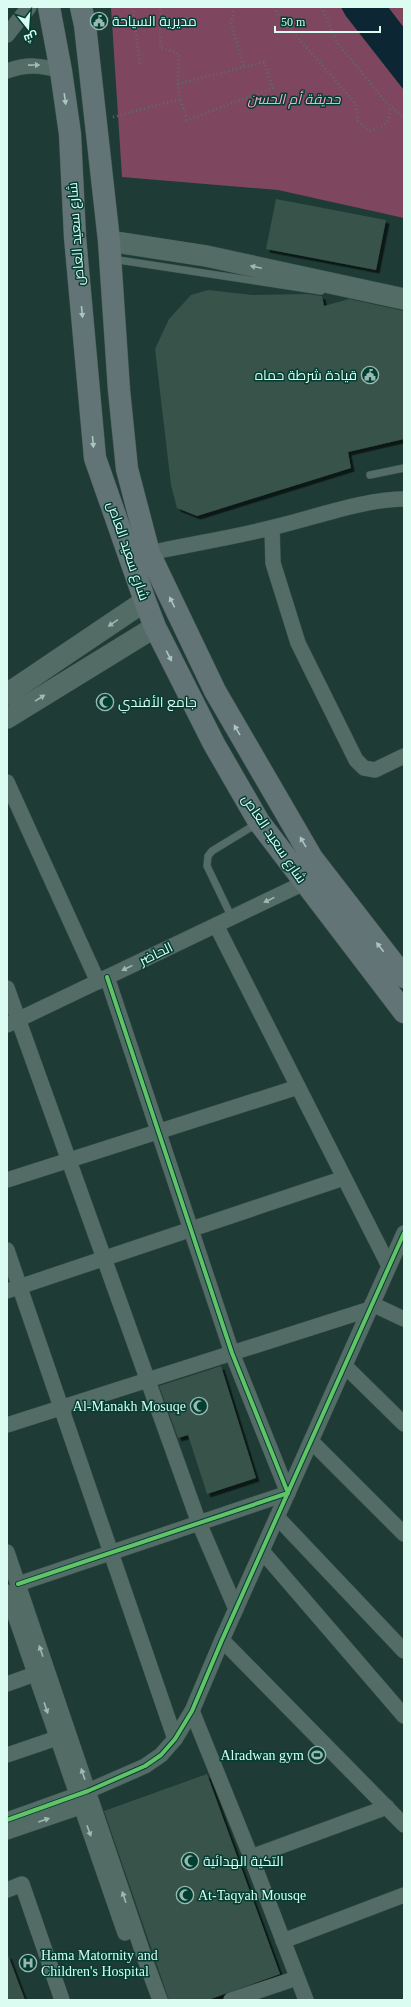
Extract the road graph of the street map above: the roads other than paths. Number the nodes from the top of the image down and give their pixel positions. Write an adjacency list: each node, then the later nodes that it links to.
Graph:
1 (29, 7): 4 (street)
2 (81, 7): 8 (main road)
3 (51, 13): 6 (main road, شارع سعيد العاص)
4 (7, 34)
5 (7, 71): 6 (street, one-way to 6)
6 (61, 71): 7 (main road, شارع سعيد العاص, one-way to 7)
7 (75, 237): 8 (main road); 18 (main road, شارع سعيد العاص, one-way to 18)
8 (109, 249): 9 (lane); 11 (main road, one-way to 8); 17 (main road)
9 (331, 292)
10 (346, 294): 12 (lane)
11 (404, 299)
12 (384, 303)
13 (404, 468): 14 (lane)
14 (370, 475)
15 (404, 499): 16 (street)
16 (272, 528): 17 (street); 22 (street)
17 (148, 553): 28 (main road, one-way to 17)
18 (145, 602): 19 (main road, شارع سعيد العاص); 20 (main road, one-way to 20)
19 (155, 627): 21 (main road, one-way to 19); 24 (main road, شارع سعيد العاص, one-way to 24)
20 (7, 694)
21 (7, 718)
22 (404, 756)
23 (7, 782): 29 (street)
24 (260, 822): 25 (main road, شارع سعيد العاص); 26 (lane)
25 (304, 883): 26 (street, الحاضر, one-way to 26); 31 (main road, شارع سعيد العاص)
26 (232, 918): 27 (street, الحاضر)
27 (216, 925): 29 (street, الحاضر, one-way to 29); 33 (street)
28 (404, 977)
29 (103, 980): 32 (street, الحاضر); 34 (street)
30 (7, 988): 32 (street)
31 (404, 1012)
32 (13, 1022): 35 (street)
33 (298, 1087): 34 (street); 36 (street)
34 (158, 1132): 35 (street); 38 (street)
35 (69, 1160): 37 (street); 41 (street)
36 (344, 1178): 38 (street); 42 (street)
37 (7, 1180)
38 (191, 1230): 41 (street); 46 (street)
39 (404, 1233): 42 (street)
40 (7, 1250): 43 (street)
41 (104, 1258): 43 (street); 48 (street)
42 (389, 1266): 44 (street)
43 (13, 1289): 49 (street)
44 (371, 1307): 45 (street); 46 (street); 47 (street)
45 (404, 1319)
46 (232, 1353): 48 (street); 53 (street)
47 (345, 1366): 50 (street); 52 (street)
48 (147, 1380): 49 (street); 55 (street)
49 (61, 1408): 51 (street); 59 (street)
50 (404, 1424)
51 (7, 1425)
52 (311, 1441): 53 (street); 56 (street)
53 (288, 1493): 54 (street); 55 (street)
54 (277, 1518): 58 (street); 63 (street)
55 (198, 1523): 59 (street); 61 (street)
56 (404, 1534)
57 (7, 1552): 60 (street)
58 (262, 1552): 61 (street); 67 (street)
59 (111, 1553): 60 (street); 69 (street)
60 (13, 1588): 64 (street); 71 (street, one-way to 60)
61 (236, 1608): 62 (street)
62 (222, 1640): 66 (street); 72 (street)
63 (404, 1651)
64 (35, 1674): 65 (street); 68 (street, one-way to 68)
65 (7, 1684)
66 (192, 1711): 69 (street); 76 (street)
67 (404, 1716)
68 (56, 1738): 70 (street); 71 (street)
69 (175, 1739): 71 (street)
70 (7, 1755)
71 (84, 1799): 73 (street); 75 (street, one-way to 71); 82 (street, one-way to 82); 83 (street, one-way to 71)
72 (387, 1808): 74 (street); 76 (street)
73 (7, 1820)
74 (404, 1825)
75 (7, 1832)
76 (251, 1857): 79 (street)
77 (7, 1890): 81 (street)
78 (404, 1895): 79 (street)
79 (283, 1941): 80 (street)
80 (297, 1978): 84 (street); 85 (street)
81 (62, 2000)
82 (149, 2000)
83 (160, 2000)
84 (231, 2000)
85 (306, 2000)

